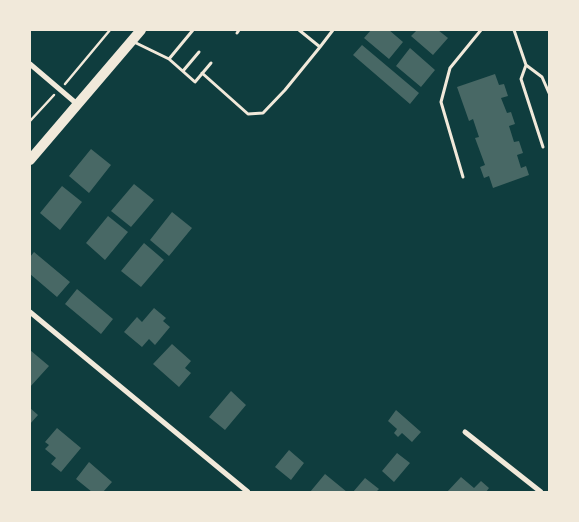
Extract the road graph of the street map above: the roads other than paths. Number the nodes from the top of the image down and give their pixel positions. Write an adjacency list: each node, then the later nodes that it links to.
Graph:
1 (141, 30): 7 (main road)
2 (193, 30): 10 (lane)
3 (299, 30): 8 (lane)
4 (333, 30): 8 (lane)
5 (481, 30): 20 (lane)
6 (514, 30): 13 (lane)
7 (131, 41): 10 (lane); 17 (main road)
8 (320, 47): 15 (lane)
9 (199, 52): 14 (lane)
10 (169, 60): 14 (lane)
11 (210, 63): 15 (lane)
12 (30, 64): 17 (street)
13 (526, 65): 16 (lane); 18 (lane)
14 (183, 71): 15 (lane)
15 (202, 74)
16 (549, 93)
17 (77, 104): 19 (main road)
18 (543, 147)
19 (30, 160)
20 (463, 177)
21 (30, 312): 23 (street)
22 (465, 432): 24 (street)
23 (248, 492)
24 (541, 492)

